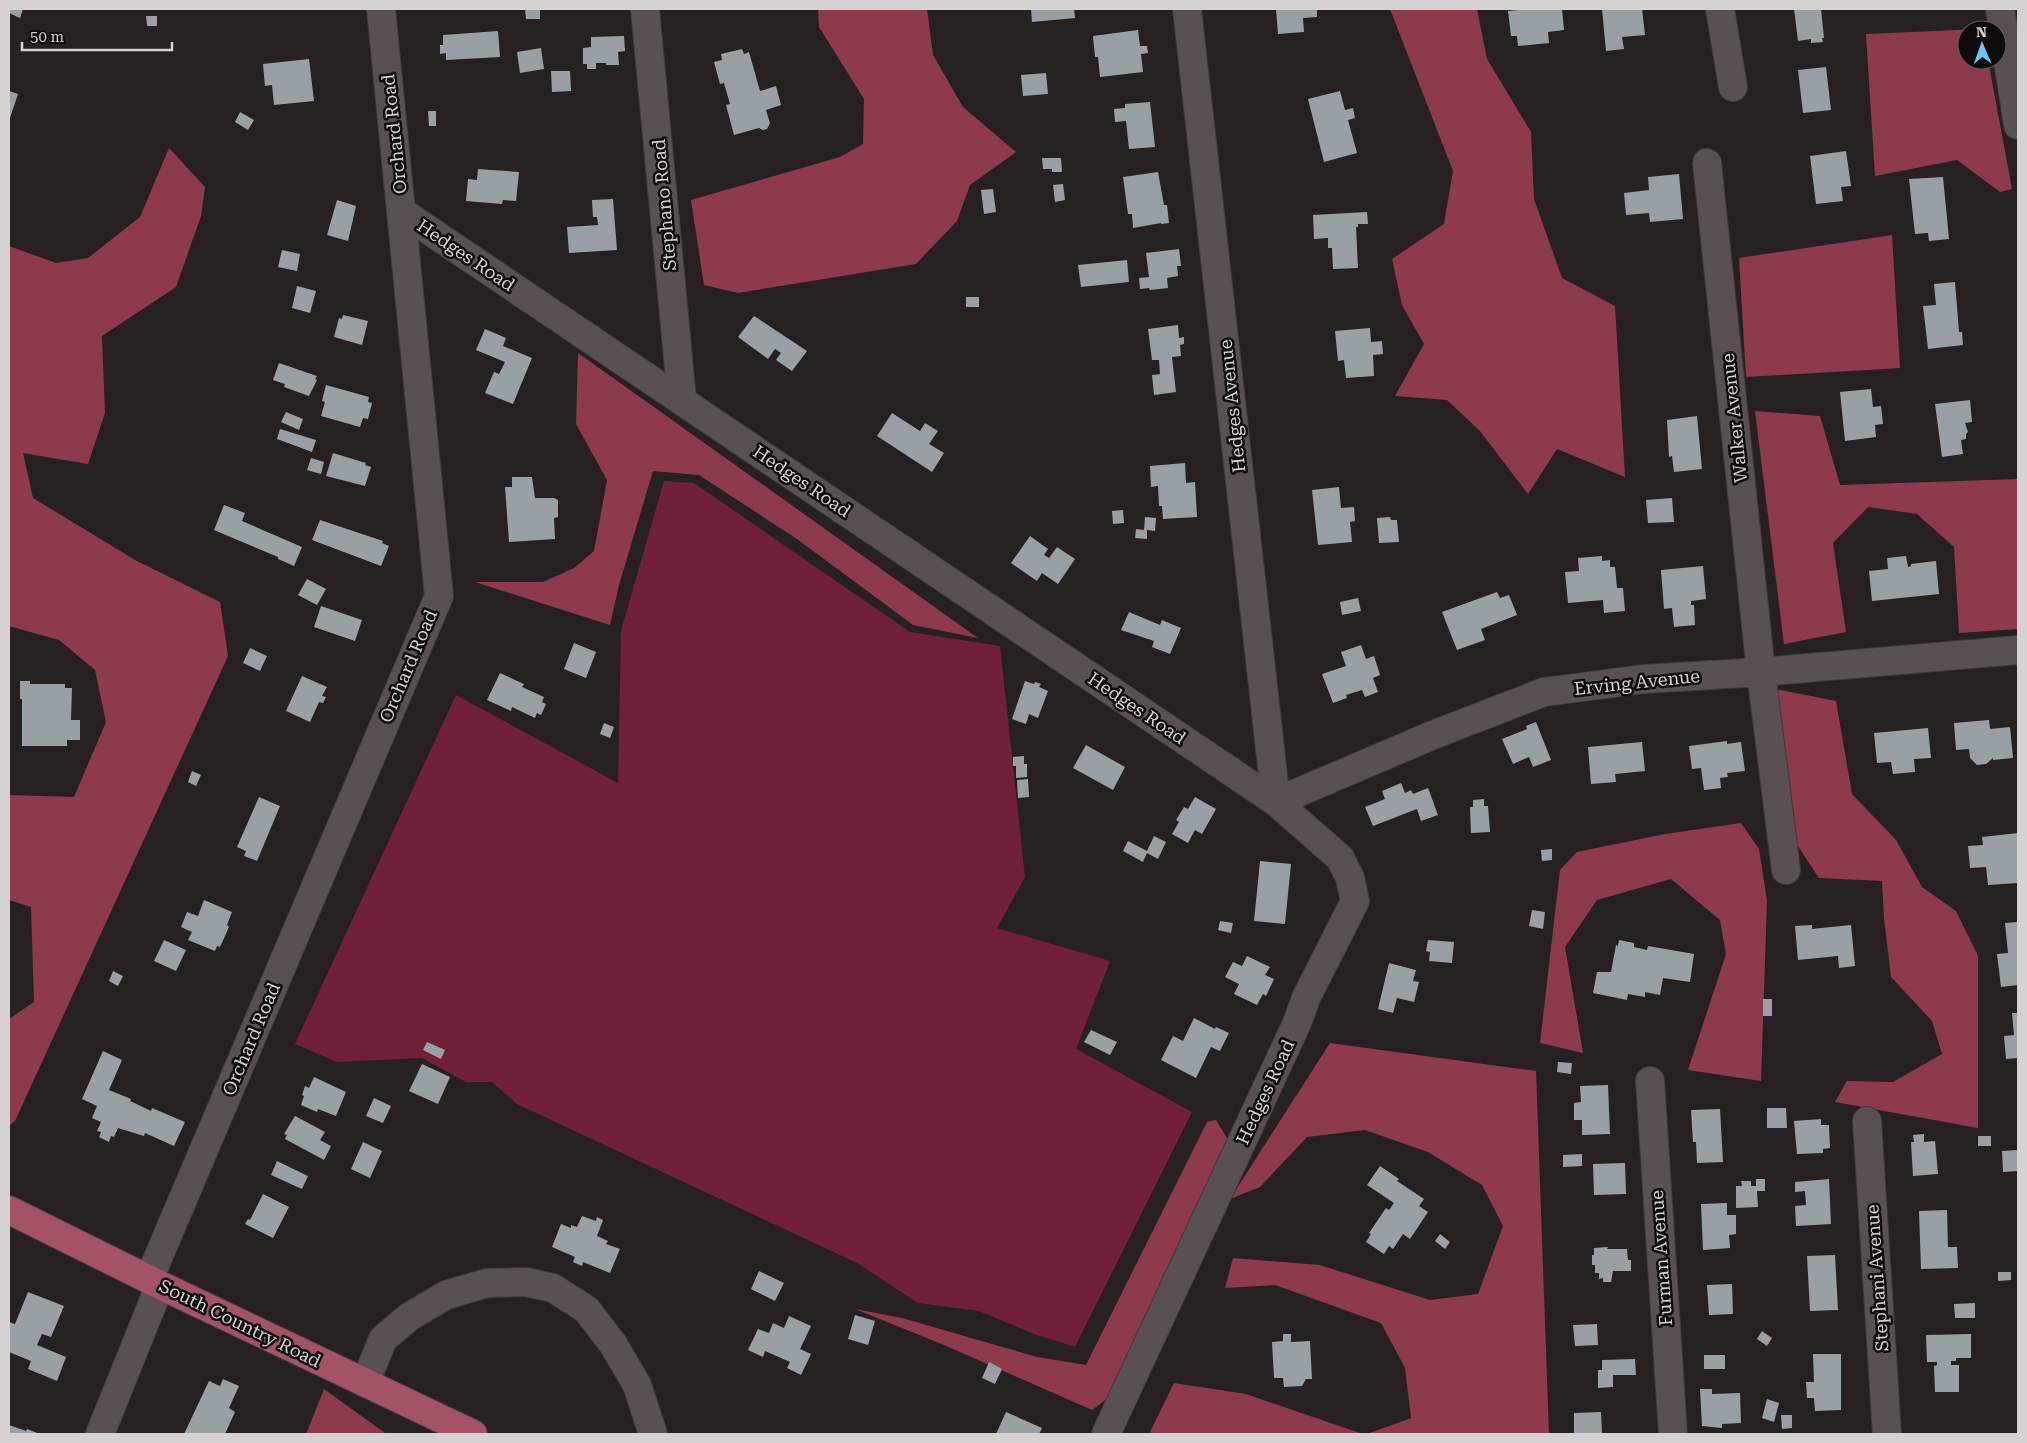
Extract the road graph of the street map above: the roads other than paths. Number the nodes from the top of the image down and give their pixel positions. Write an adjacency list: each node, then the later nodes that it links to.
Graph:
1 (381, 9): 9 (street, Orchard Road)
2 (645, 9): 10 (street, Stephano Road)
3 (1187, 9): 13 (street, Hedges Avenue)
4 (1720, 9): 6 (street)
5 (2000, 9): 7 (street)
6 (1733, 87)
7 (2018, 125)
8 (1707, 163): 12 (street, Walker Avenue)
9 (402, 212): 10 (street, Hedges Road); 18 (street, Orchard Road)
10 (682, 400): 13 (street, Hedges Road)
11 (2018, 650): 12 (street, Erving Avenue)
12 (1761, 672): 13 (street, Erving Avenue); 14 (street, Walker Avenue)
13 (1276, 802): 23 (street, Hedges Road)
14 (1786, 870)
15 (1650, 1081): 24 (street, Furman Avenue)
16 (1867, 1122): 25 (street, Stephani Avenue)
17 (9, 1210): 18 (main road, South Country Road)
18 (155, 1282): 19 (main road, South Country Road); 20 (street, Orchard Road)
19 (365, 1383): 21 (main road, South Country Road); 22 (street)
20 (100, 1434)
21 (473, 1434)
22 (653, 1434)
23 (1106, 1434)
24 (1673, 1434)
25 (1887, 1434)

